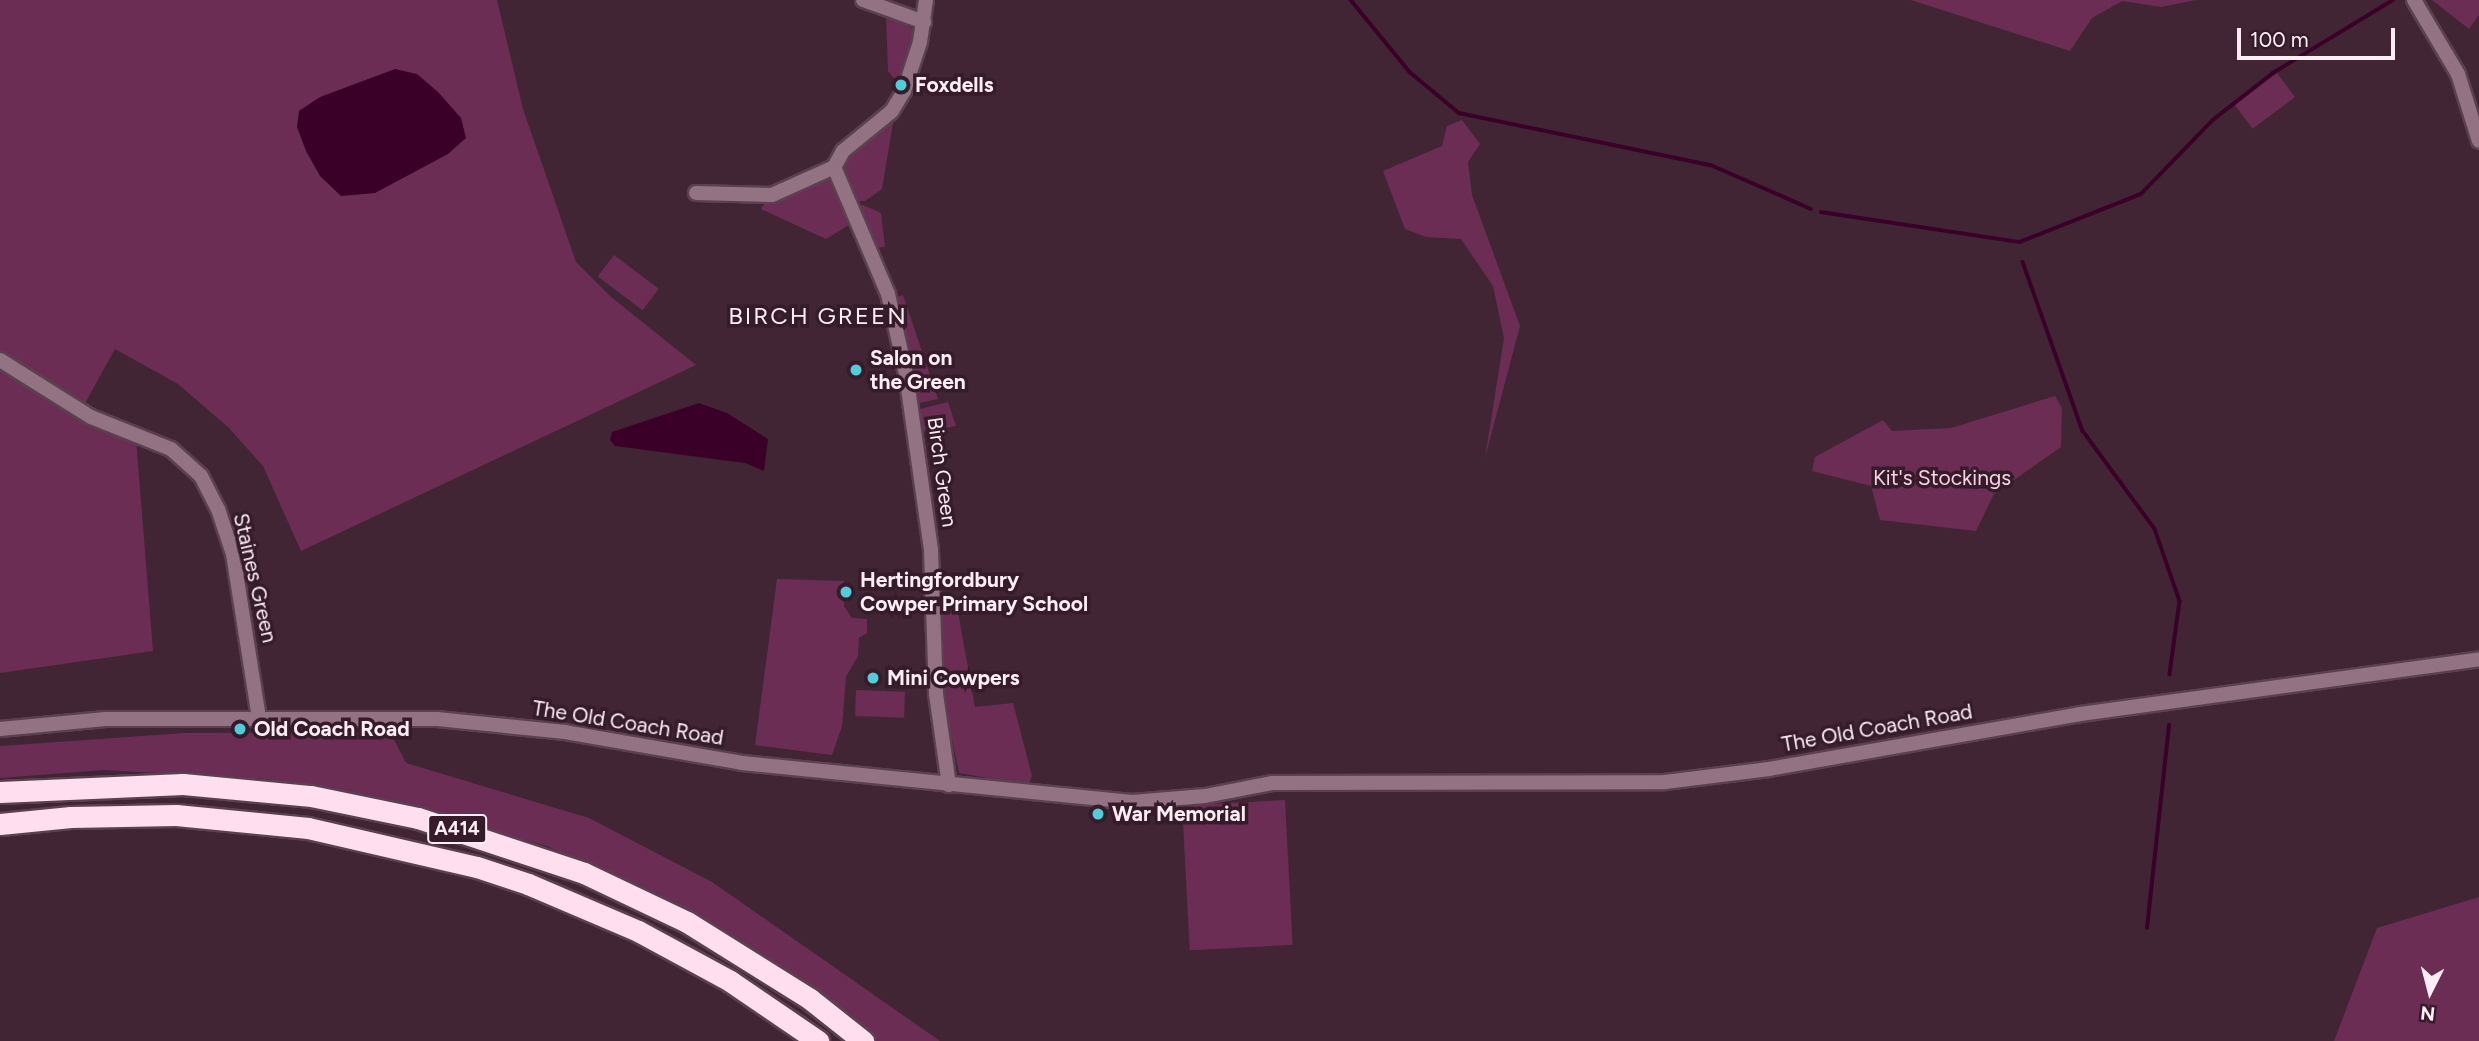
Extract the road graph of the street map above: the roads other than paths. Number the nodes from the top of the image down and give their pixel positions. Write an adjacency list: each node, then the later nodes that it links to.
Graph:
1 (863, 0): 4 (street)
2 (926, 0): 4 (street)
3 (2414, 0): 5 (street)
4 (924, 22): 6 (street)
5 (2479, 141)
6 (834, 167): 7 (street); 12 (street, Birch Green)
7 (696, 193)
8 (0, 359): 10 (street, Staines Green)
9 (2479, 659): 12 (street, The Old Coach Road)
10 (258, 718): 11 (street, The Old Coach Road); 12 (street, The Old Coach Road)
11 (0, 729)
12 (949, 785)
13 (0, 792): 16 (highway, A414)
14 (0, 824): 15 (highway, A414)
15 (818, 1041)
16 (863, 1041)

